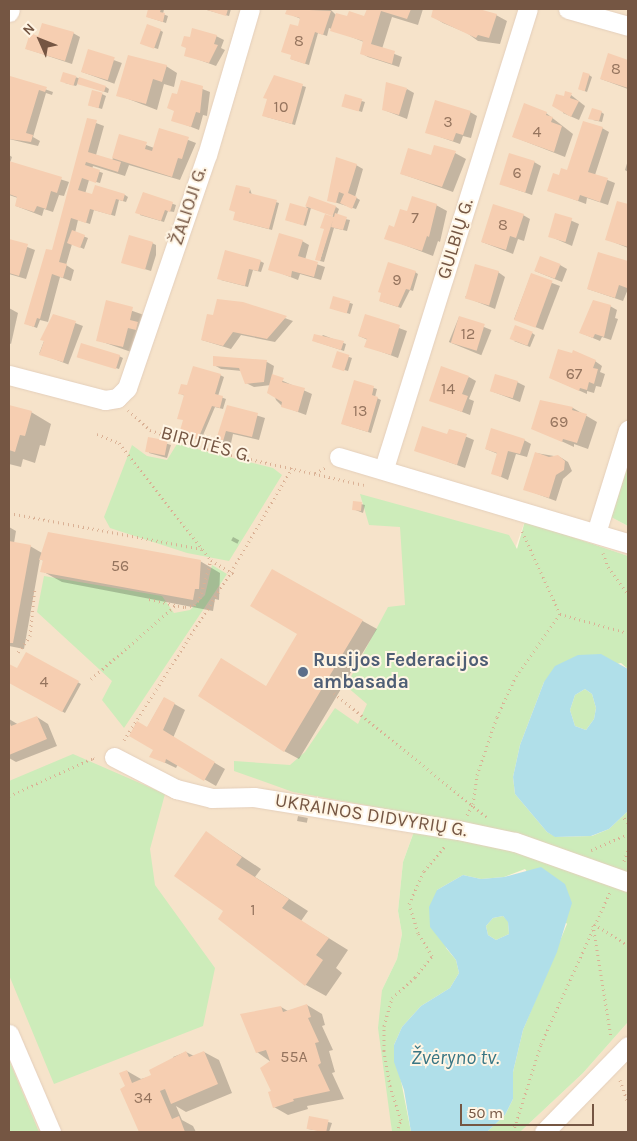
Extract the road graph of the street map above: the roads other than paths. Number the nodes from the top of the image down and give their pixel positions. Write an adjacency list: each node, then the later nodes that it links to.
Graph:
1 (250, 9): 5 (street, ŽALIOJI G.)
2 (528, 9): 8 (street, GULBIŲ G.)
3 (568, 9): 4 (street)
4 (628, 26)
5 (9, 375)
6 (628, 430): 9 (street)
7 (339, 457): 8 (street)
8 (384, 468): 9 (street)
9 (596, 533): 10 (street)
10 (628, 543)
11 (114, 757): 12 (street, UKRAINOS DIDVYRIŲ G.)
12 (623, 880)
13 (9, 1034): 15 (street)
14 (628, 1046): 16 (street)
15 (51, 1132)
16 (544, 1132)

